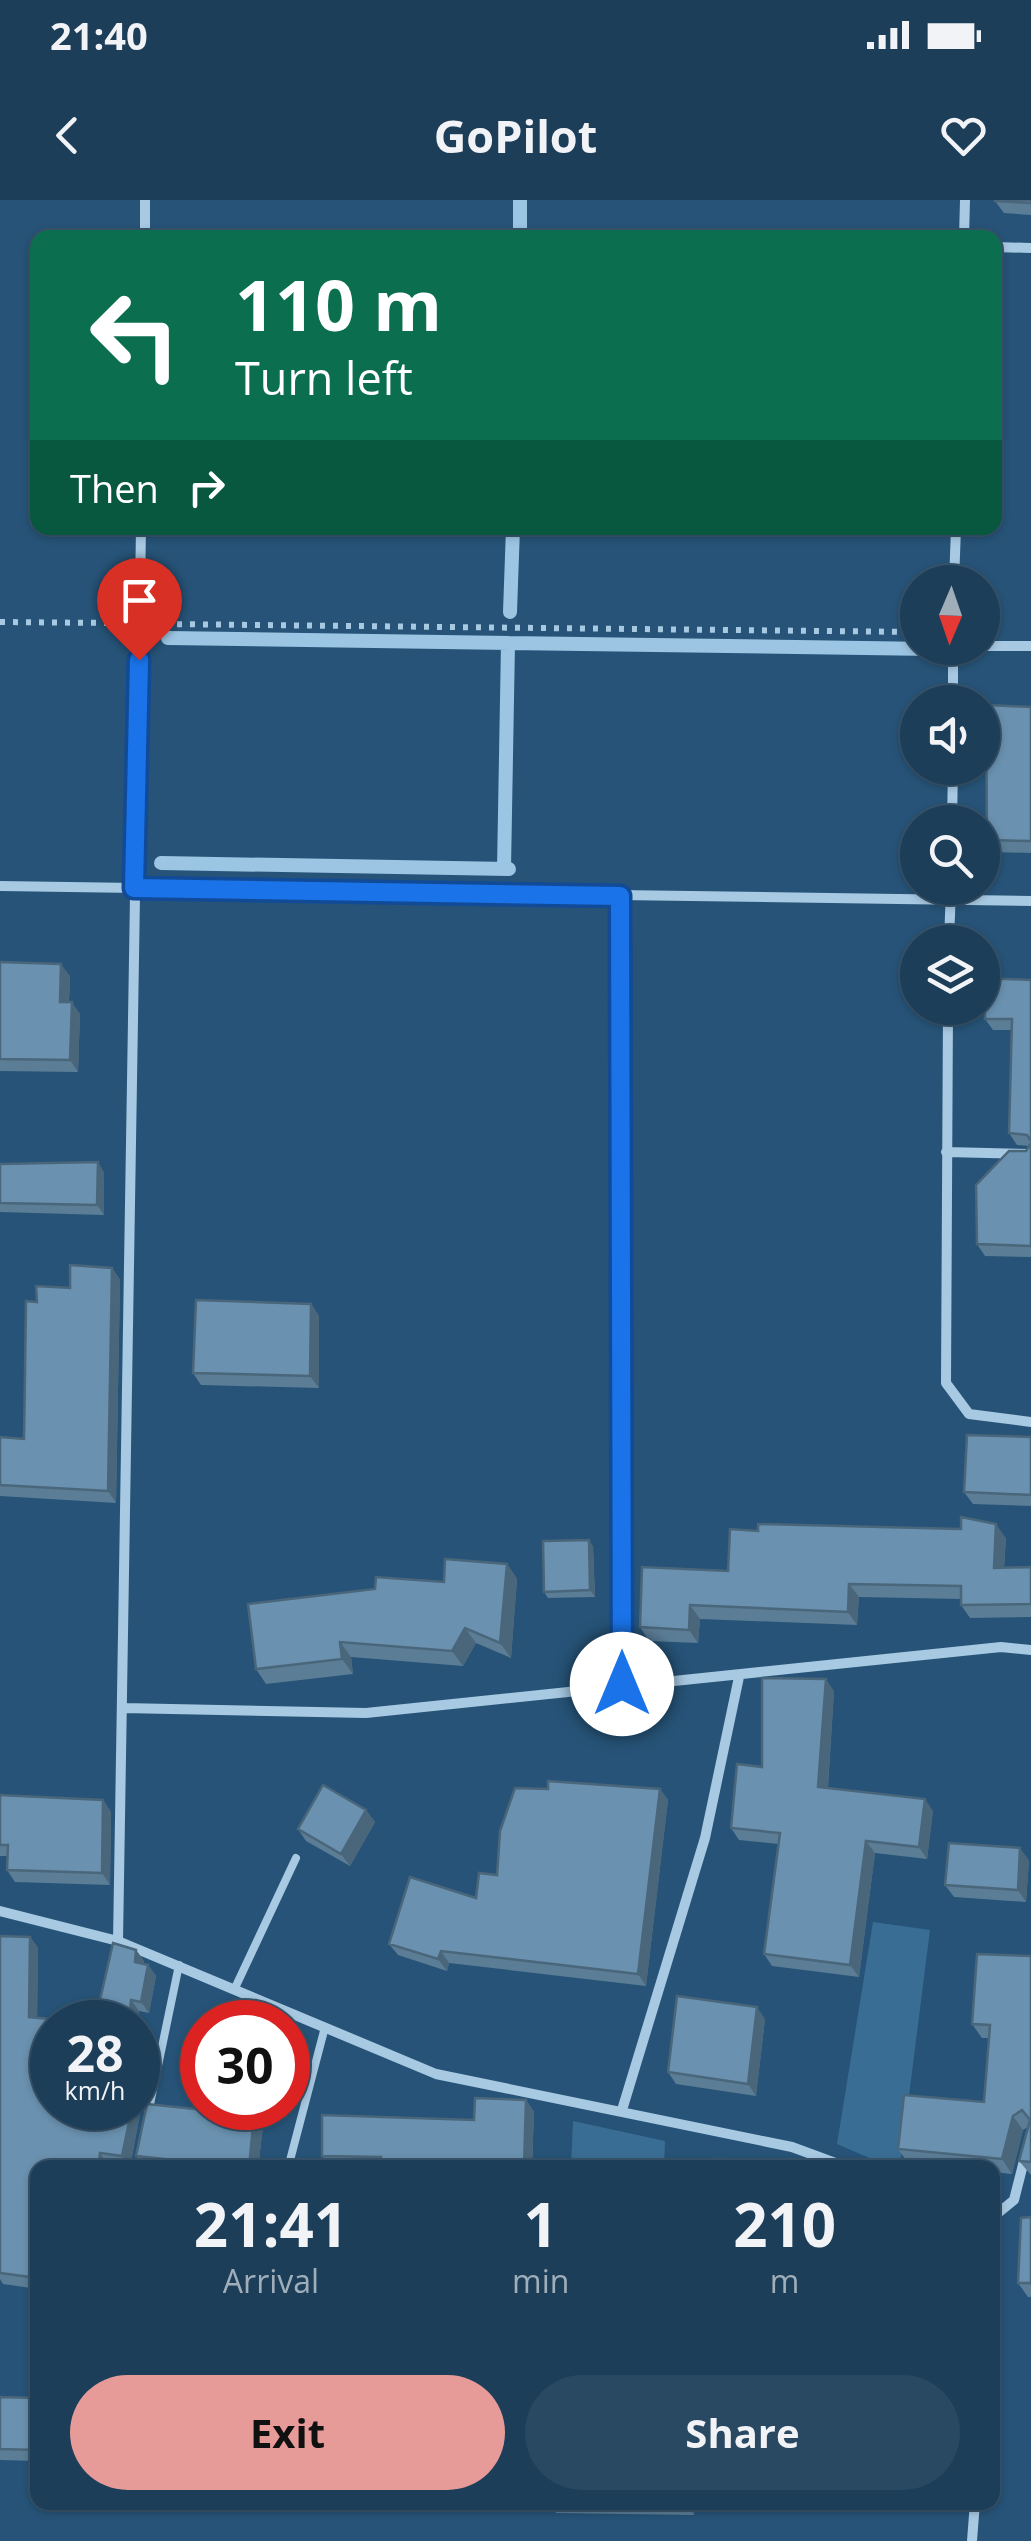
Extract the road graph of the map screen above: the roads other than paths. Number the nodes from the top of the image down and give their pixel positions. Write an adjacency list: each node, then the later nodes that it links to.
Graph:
1 (145, 200): 3 (street)
2 (965, 200): 4 (street)
3 (145, 230)
4 (964, 230)
5 (1002, 247): 6 (street)
6 (1031, 248)
7 (141, 535): 13 (street)
8 (956, 535): 9 (street)
9 (955, 565)
10 (1000, 646): 11 (street)
11 (1031, 646)
12 (0, 886): 13 (street)
13 (134, 888): 14 (street); 25 (street)
14 (620, 896): 15 (street); 24 (street)
15 (900, 899)
16 (1000, 901): 17 (street)
17 (1031, 901)
18 (948, 1025): 19 (street)
19 (946, 1152): 20 (street); 21 (street)
20 (1031, 1154)
21 (1031, 1422)
22 (1031, 1650): 23 (street)
23 (739, 1677): 24 (street); 33 (street)
24 (622, 1684): 25 (street)
25 (123, 1708): 28 (street)
26 (296, 1858): 30 (lane)
27 (0, 1911): 28 (street)
28 (118, 1941): 29 (street)
29 (179, 1965): 30 (street); 32 (lane)
30 (234, 1988): 31 (street)
31 (325, 2026): 33 (street); 35 (lane)
32 (160, 2057)
33 (622, 2110): 36 (street)
34 (1031, 2133): 37 (street)
35 (290, 2160)
36 (827, 2160)
37 (1000, 2211)
38 (974, 2510): 39 (street)
39 (972, 2541)

